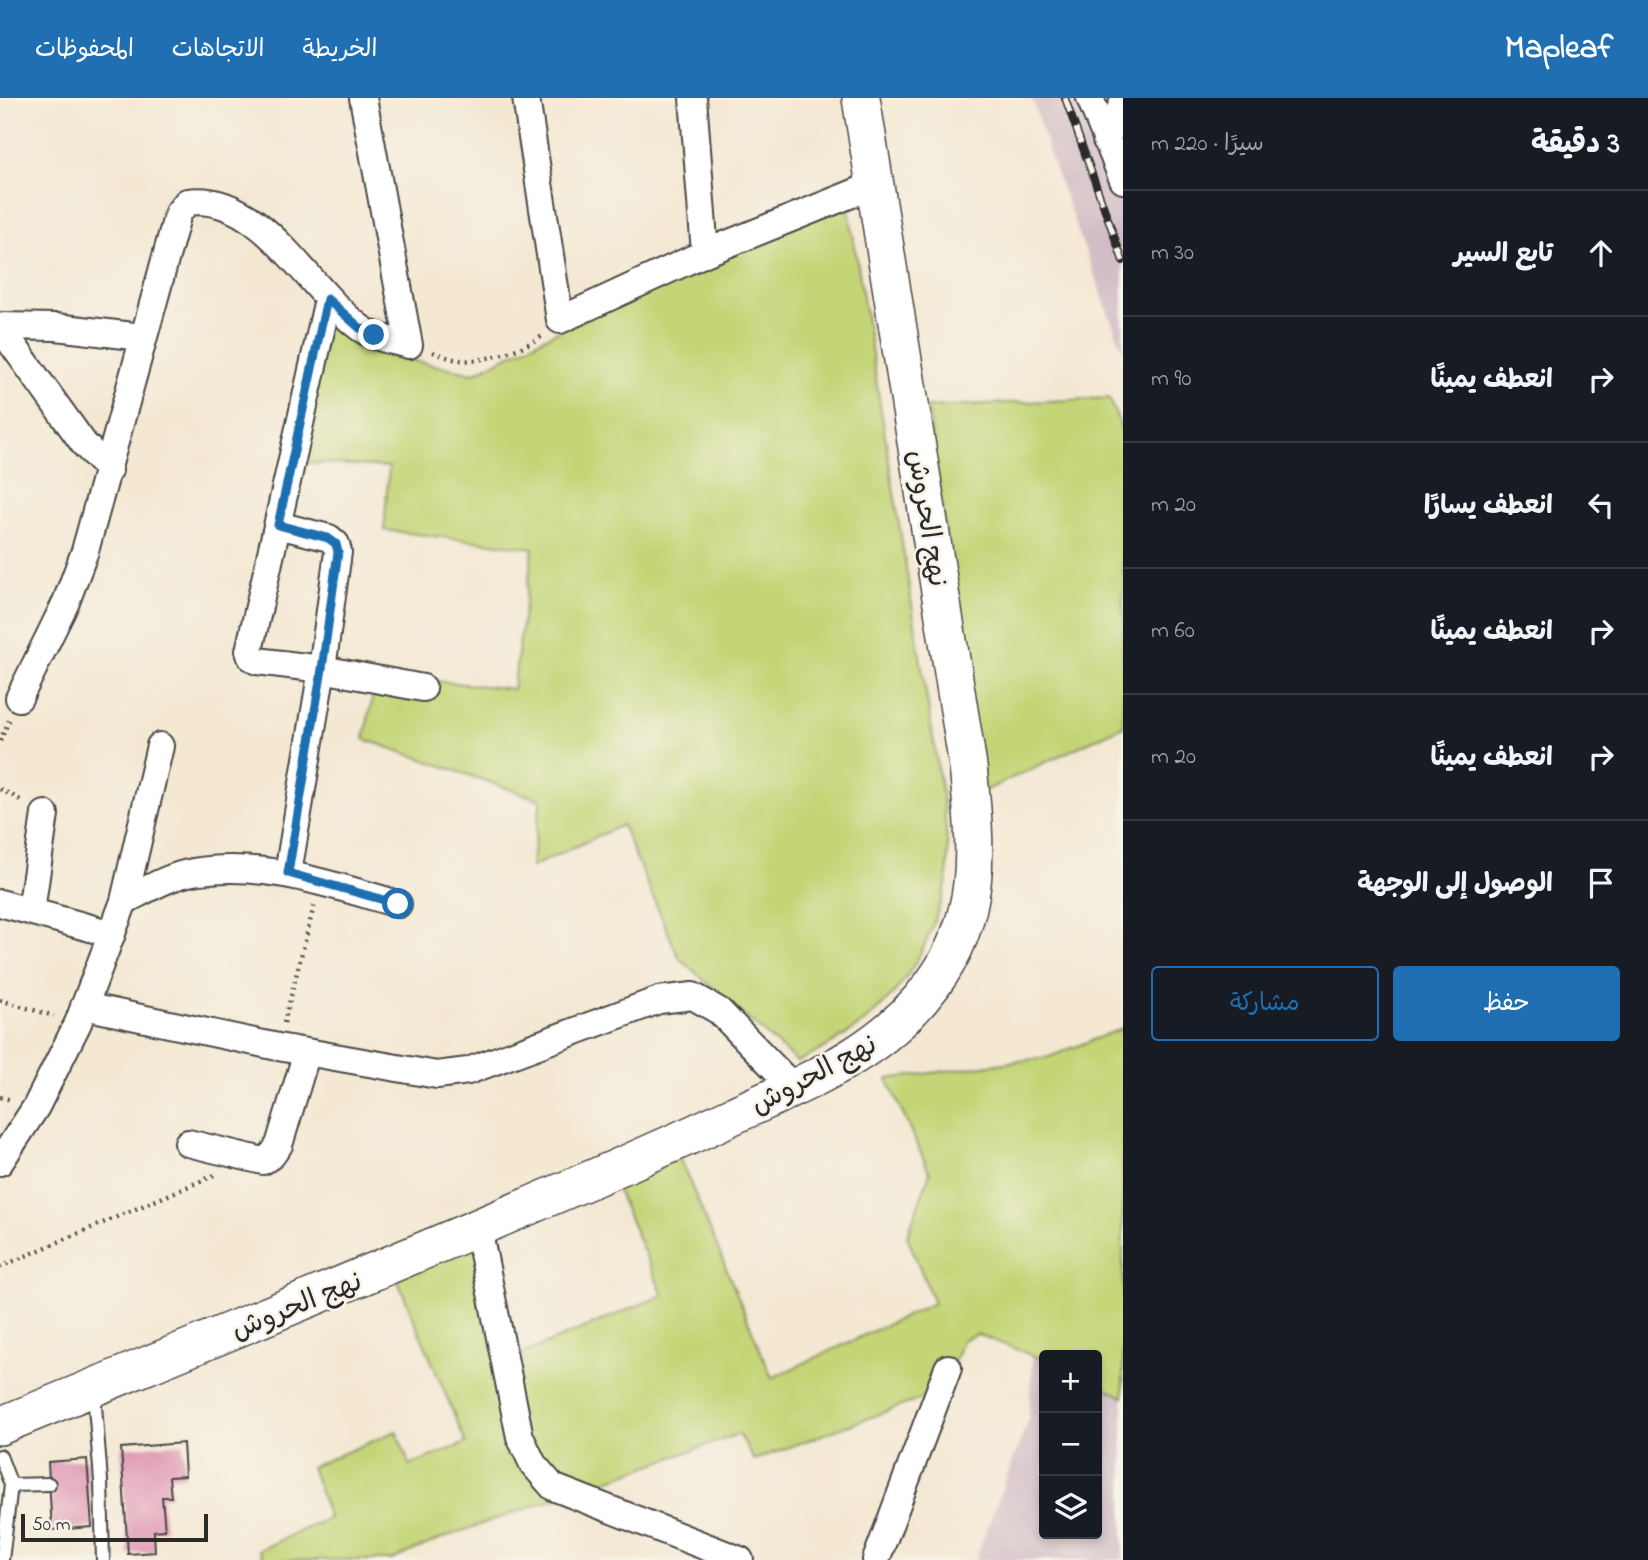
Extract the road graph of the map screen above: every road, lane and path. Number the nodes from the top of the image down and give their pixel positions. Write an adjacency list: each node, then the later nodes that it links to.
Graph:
1 (363, 98): 15 (street)
2 (526, 98): 10 (street)
3 (693, 98): 10 (street)
4 (861, 98): 9 (street, نهج الحروش)
5 (1090, 98): 7 (street)
6 (1123, 103): 7 (street)
7 (1106, 140): 8 (street)
8 (1123, 180)
9 (874, 185): 10 (street); 34 (street, نهج الحروش)
10 (705, 253)
11 (327, 299): 13 (street); 15 (street); 17 (street)
12 (0, 327): 13 (street); 16 (street)
13 (142, 337): 16 (street)
14 (533, 342): 15 (path)
15 (409, 345)
16 (109, 470): 20 (street)
17 (278, 525): 18 (street); 18 (street)
18 (322, 669): 19 (street); 23 (street)
19 (423, 688)
20 (19, 698)
21 (160, 746): 25 (street)
22 (45, 814): 28 (street)
23 (288, 873): 24 (street); 25 (street)
24 (320, 882): 27 (street); 32 (path)
25 (124, 901): 29 (street)
26 (0, 903): 28 (street)
27 (398, 904)
28 (31, 911): 29 (street)
29 (112, 934): 31 (street)
30 (0, 1000): 31 (path)
31 (81, 1015): 32 (street); 36 (street)
32 (278, 1047): 33 (street)
33 (307, 1052): 34 (street); 35 (street)
34 (794, 1087): 38 (street, نهج الحروش)
35 (188, 1143)
36 (0, 1162)
37 (215, 1174): 39 (path)
38 (478, 1228): 41 (street, نهج الحروش); 48 (street)
39 (0, 1267)
40 (948, 1368): 49 (street)
41 (93, 1388): 42 (street, نهج الحروش); 47 (lane)
42 (0, 1426)
43 (0, 1456): 45 (lane)
44 (49, 1483): 45 (lane)
45 (11, 1485): 46 (lane)
46 (2, 1560)
47 (103, 1560)
48 (740, 1560)
49 (876, 1560)

